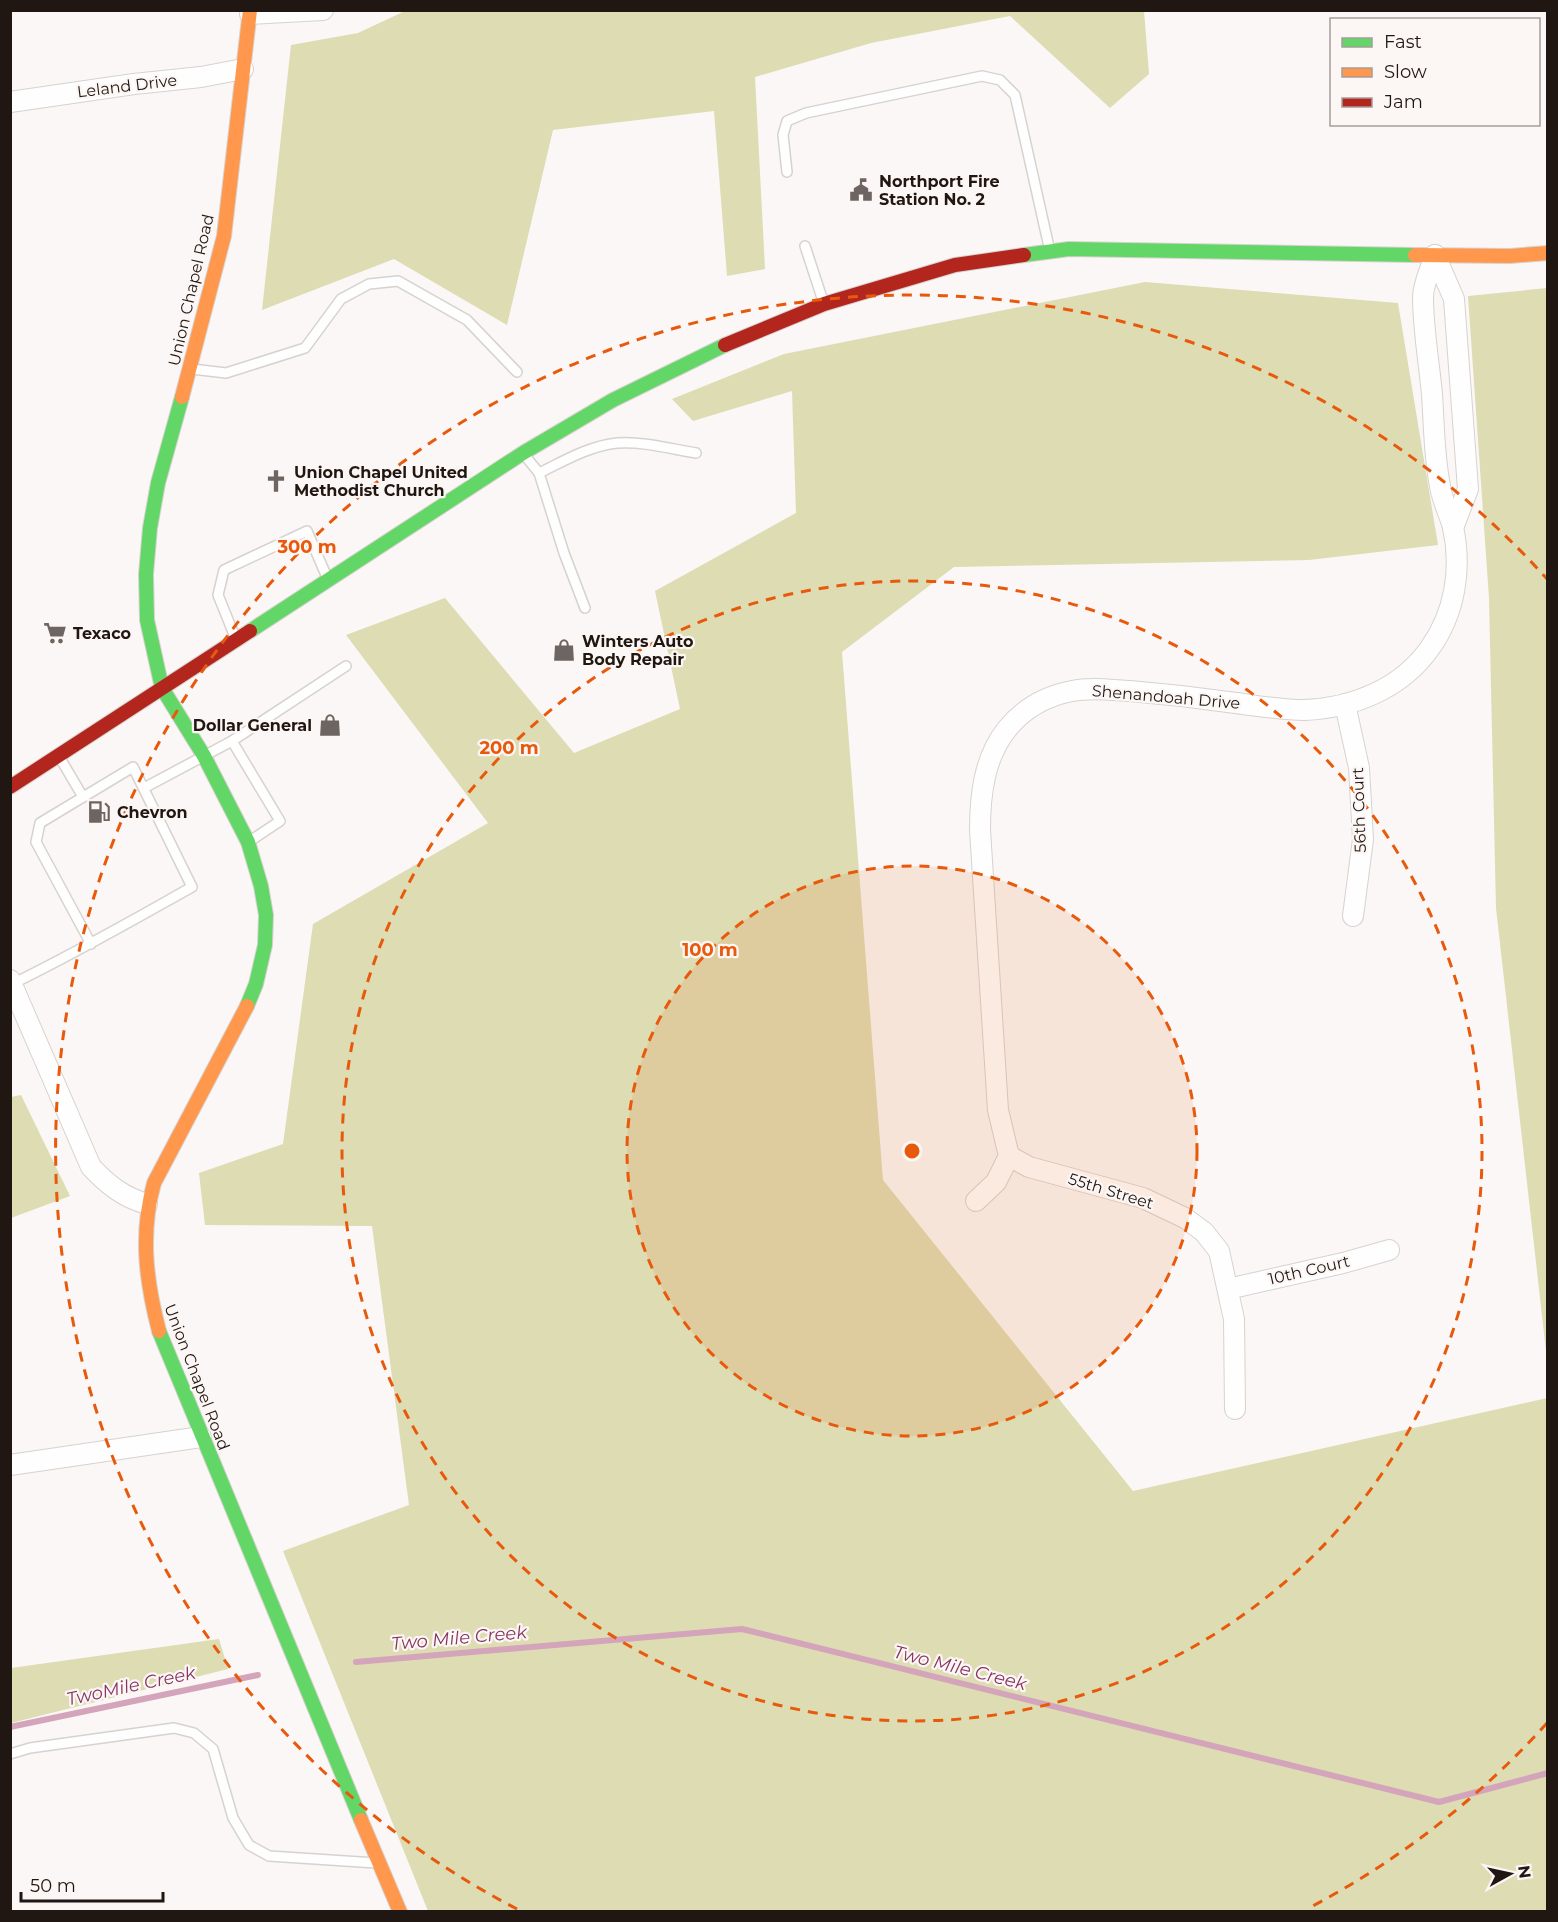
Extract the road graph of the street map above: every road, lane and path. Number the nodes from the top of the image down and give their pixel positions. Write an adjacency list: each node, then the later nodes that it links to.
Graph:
1 (323, 10): 2 (street)
2 (250, 12): 3 (street, Union Chapel Road)
3 (243, 69): 4 (street, Leland Drive); 11 (street, Union Chapel Road)
4 (10, 102)
5 (787, 172): 7 (lane)
6 (805, 246): 10 (lane)
7 (1050, 252): 9 (street); 10 (street)
8 (1548, 253): 9 (street)
9 (1435, 255): 16 (street, Shenandoah Drive); 16 (street, Shenandoah Drive)
10 (824, 304): 13 (street)
11 (189, 369): 12 (lane); 21 (street, Union Chapel Road)
12 (517, 372)
13 (523, 453): 15 (lane); 17 (street)
14 (696, 453): 15 (lane)
15 (538, 473): 18 (lane)
16 (1453, 528): 22 (street, Shenandoah Drive)
17 (328, 580): 19 (street); 19 (lane)
18 (585, 608)
19 (236, 640): 21 (street)
20 (346, 666): 23 (lane)
21 (162, 688): 24 (street); 25 (street, Union Chapel Road)
22 (1346, 705): 30 (street, 56th Court); 33 (street, Shenandoah Drive)
23 (232, 741): 25 (lane); 29 (lane)
24 (59, 755): 26 (street); 28 (lane)
25 (204, 756): 27 (lane); 29 (street, Union Chapel Road)
26 (10, 787)
27 (144, 788): 28 (lane); 31 (lane)
28 (83, 797): 31 (lane)
29 (248, 842): 35 (street, Union Chapel Road)
30 (1353, 916)
31 (91, 944): 32 (lane)
32 (11, 982): 35 (street)
33 (1009, 1156): 34 (street); 37 (street, 55th Street)
34 (976, 1201)
35 (147, 1204): 39 (street, Union Chapel Road)
36 (1389, 1250): 37 (street, 10th Court)
37 (1228, 1289): 38 (street, 55th Street)
38 (1235, 1409)
39 (201, 1437): 40 (street); 42 (street, Union Chapel Road)
40 (10, 1465)
41 (10, 1754): 42 (lane)
42 (379, 1863): 43 (street, Union Chapel Road)
43 (400, 1911)

